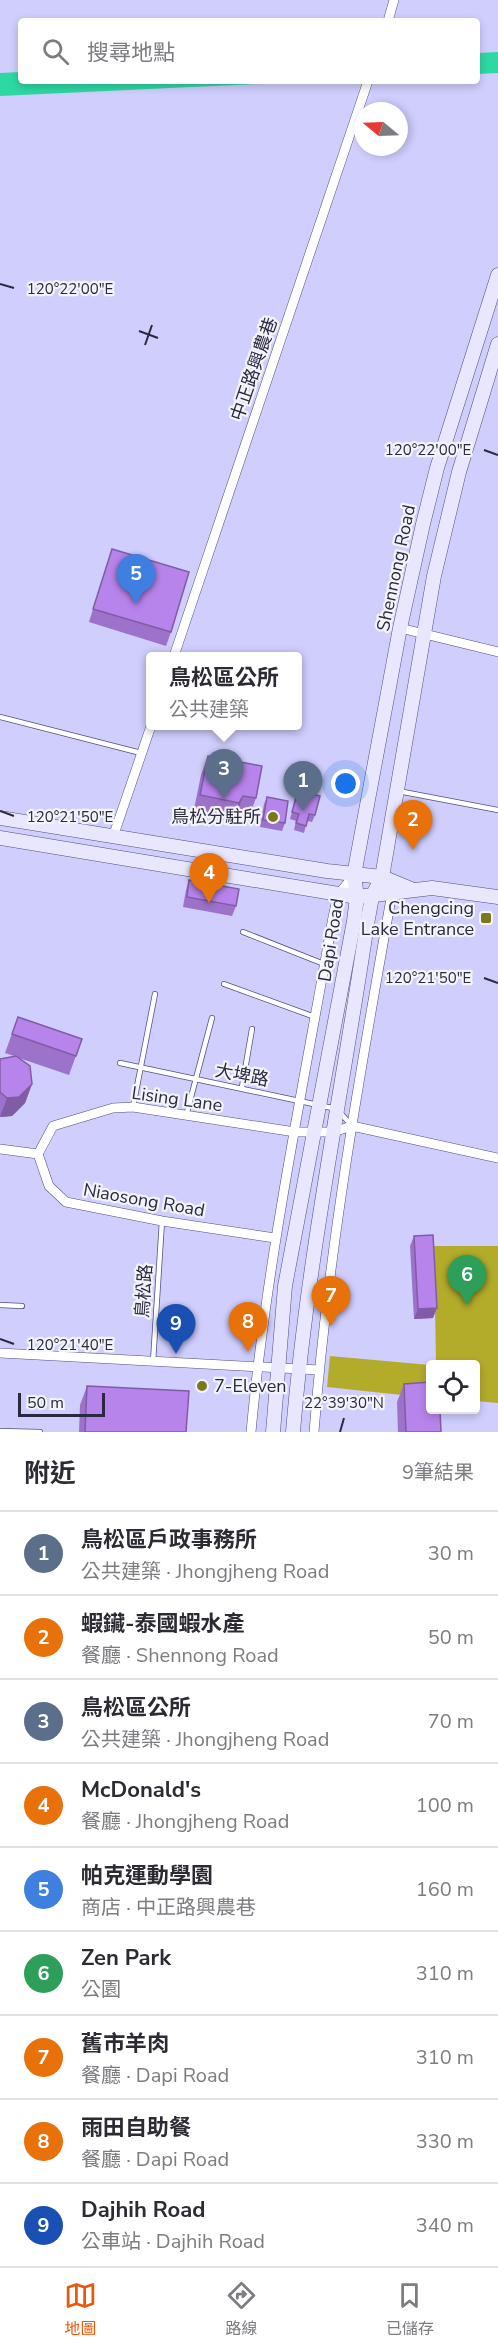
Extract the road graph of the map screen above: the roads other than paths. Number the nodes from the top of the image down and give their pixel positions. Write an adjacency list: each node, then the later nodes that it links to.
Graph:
1 (394, 0): 2 (street)
2 (388, 18)
3 (367, 84): 8 (street, 中正路興農巷)
4 (498, 275): 6 (main road, Shennong Road)
5 (498, 344): 7 (main road)
6 (400, 628): 7 (street); 18 (main road, Shennong Road)
7 (422, 632): 9 (street); 13 (main road)
8 (176, 652)
9 (498, 652)
10 (0, 717): 12 (lane)
11 (150, 730): 12 (street)
12 (141, 753): 16 (street)
13 (395, 791): 14 (lane); 19 (main road)
14 (498, 810)
15 (0, 818): 16 (main road)
16 (112, 837): 18 (main road)
17 (0, 838): 22 (main road)
18 (354, 875): 19 (main road); 22 (street, Dapi Road); 23 (main road, Dapi Road)
19 (382, 877): 20 (main road); 21 (street); 24 (main road, Dapi Road)
20 (411, 889): 21 (main road); 25 (main road)
21 (392, 893): 24 (main road); 42 (street)
22 (338, 895): 23 (main road); 27 (street, Dapi Road)
23 (357, 897): 24 (main road); 38 (main road, Dapi Road)
24 (372, 897): 40 (main road, Dapi Road)
25 (498, 897)
26 (243, 932): 27 (lane)
27 (324, 964): 30 (street, Dapi Road)
28 (224, 984): 30 (lane)
29 (155, 994): 34 (lane)
30 (315, 1017): 37 (street, Dapi Road)
31 (212, 1018): 35 (lane)
32 (252, 1029): 36 (lane)
33 (120, 1063): 34 (lane, 大埤路)
34 (141, 1067): 35 (lane, 大埤路); 39 (lane)
35 (194, 1079): 36 (lane, 大埤路); 41 (lane)
36 (242, 1087): 37 (lane, 大埤路)
37 (300, 1100): 38 (lane, 大埤路); 43 (street, Dapi Road)
38 (321, 1105): 40 (lane, 大埤路); 45 (main road, Dapi Road)
39 (133, 1107): 41 (street, Lising Lane); 47 (street, Lising Lane)
40 (337, 1108): 42 (lane); 44 (main road, Dapi Road)
41 (186, 1116): 43 (street, Lising Lane)
42 (352, 1126): 44 (street, Lising Lane); 48 (street); 58 (street)
43 (295, 1132): 45 (street, Lising Lane); 50 (street, Dapi Road)
44 (333, 1132): 45 (street, Lising Lane); 57 (main road, Dapi Road)
45 (314, 1134): 56 (main road, Dapi Road)
46 (0, 1149): 47 (street)
47 (38, 1154): 49 (street, Niaosong Road)
48 (498, 1158)
49 (162, 1221): 50 (street, Niaosong Road); 54 (lane, 鳥松路)
50 (275, 1238): 55 (street, Dapi Road)
51 (0, 1305): 52 (lane)
52 (22, 1306)
53 (0, 1353): 54 (street)
54 (153, 1362): 55 (street)
55 (257, 1368): 56 (street); 61 (street, Dapi Road)
56 (278, 1369): 57 (street); 62 (main road, Dapi Road)
57 (298, 1369): 58 (street); 63 (main road, Dapi Road)
58 (319, 1370): 64 (street)
59 (0, 1431): 60 (lane)
60 (40, 1432)
61 (251, 1432)
62 (273, 1432)
63 (293, 1432)
64 (314, 1432)

